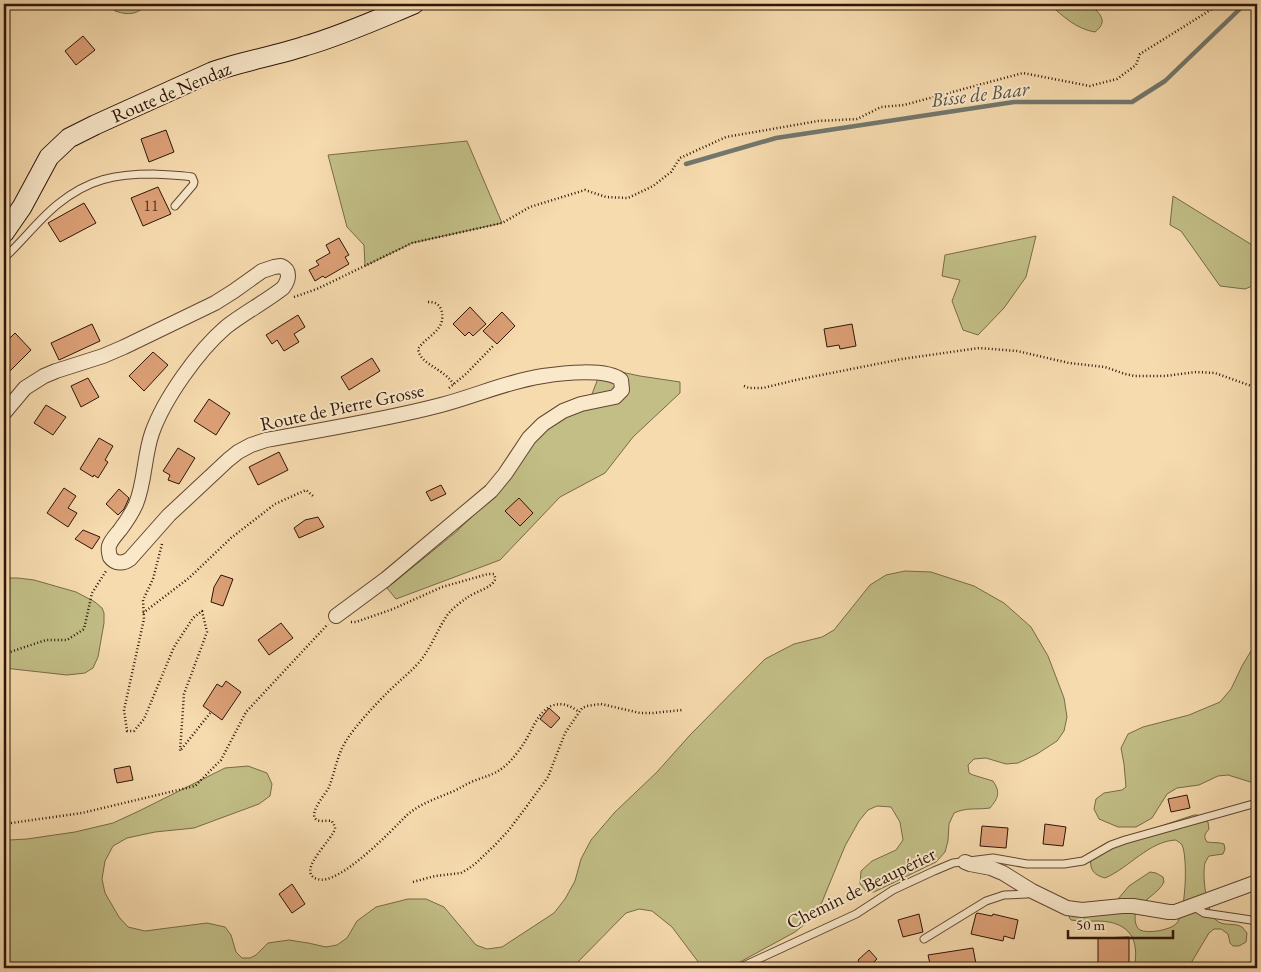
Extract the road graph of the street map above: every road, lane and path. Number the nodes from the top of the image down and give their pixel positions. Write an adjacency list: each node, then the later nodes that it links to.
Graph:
1 (414, 4): 4 (main road, Route de Nendaz)
2 (1220, 4): 6 (path)
3 (175, 206): 5 (lane)
4 (4, 233)
5 (4, 258)
6 (288, 274): 13 (street); 16 (street)
7 (428, 302): 9 (path)
8 (493, 346): 9 (path)
9 (454, 384): 12 (path)
10 (744, 386): 11 (path)
11 (1257, 388)
12 (434, 407): 16 (street, Route de Pierre Grosse); 18 (street, Route de Pierre Grosse)
13 (4, 413)
14 (313, 496): 17 (path)
15 (163, 539): 17 (path)
16 (113, 560): 19 (path)
17 (143, 613): 21 (path)
18 (336, 616): 22 (path); 24 (path)
19 (4, 654)
20 (682, 710): 22 (path)
21 (211, 712)
22 (579, 712): 26 (path)
23 (1253, 804): 25 (lane)
24 (4, 824)
25 (965, 862): 28 (street, Chemin de Beaupérier); 32 (lane, Chemin de Beaupérier)
26 (413, 882)
27 (1257, 882): 29 (street, Chemin de Beaupérier)
28 (1032, 891): 29 (street, Chemin de Beaupérier); 31 (lane)
29 (1193, 906): 30 (lane)
30 (1257, 923)
31 (924, 939)
32 (739, 968)

